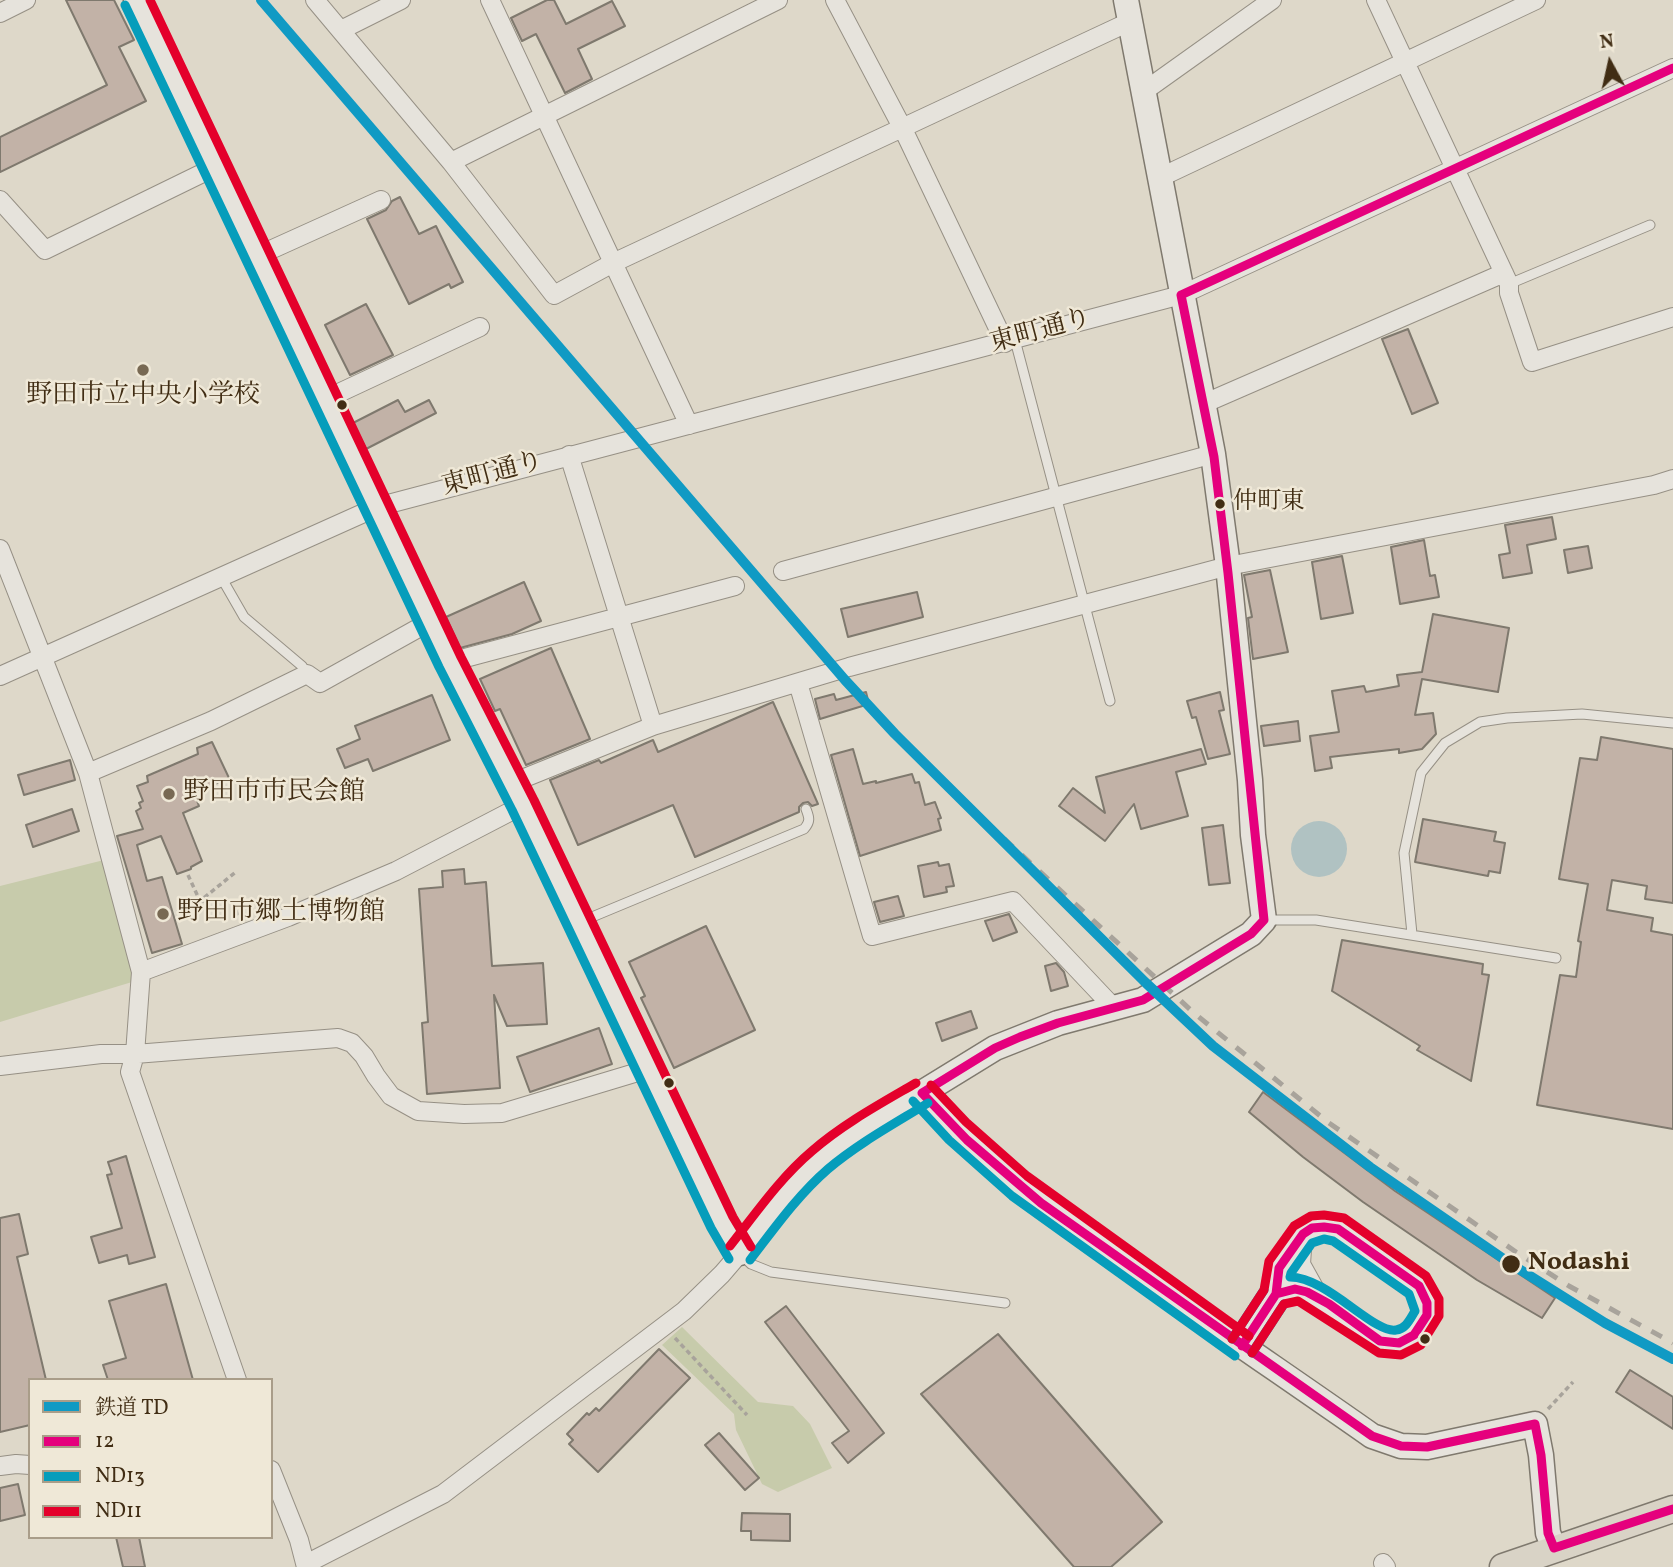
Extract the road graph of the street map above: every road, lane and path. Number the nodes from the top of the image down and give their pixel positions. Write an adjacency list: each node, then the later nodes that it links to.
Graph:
1 (26, 0): 12 (street)
2 (136, 0): 20 (street)
3 (315, 0): 13 (street)
4 (401, 0): 13 (street)
5 (490, 0): 17 (street)
6 (778, 0): 17 (street)
7 (835, 0): 18 (street)
8 (1272, 0): 16 (street)
9 (1376, 0): 14 (street)
10 (1536, 0): 14 (street)
11 (1128, 11): 16 (street); 18 (street)
12 (0, 13)
13 (341, 30): 19 (street)
14 (1405, 62): 21 (street); 22 (street)
15 (1673, 68): 21 (street, 東町通り)
16 (1143, 92): 22 (street)
17 (544, 115): 19 (street); 27 (street)
18 (903, 129): 27 (street); 32 (street)
19 (451, 162): 27 (street)
20 (215, 167): 23 (street); 26 (street)
21 (1456, 168): 28 (street); 29 (street, 東町通り)
22 (1159, 178): 29 (street)
23 (0, 200)
24 (380, 200): 26 (street)
25 (1650, 225): 28 (lane)
26 (257, 256): 33 (street)
27 (613, 263): 35 (street)
28 (1506, 279): 30 (street); 34 (street)
29 (1181, 295): 32 (street, 東町通り); 34 (street)
30 (1673, 317)
31 (480, 327): 33 (street)
32 (1010, 342): 35 (street, 東町通り); 39 (lane)
33 (326, 399): 40 (street)
34 (1203, 404): 36 (street)
35 (689, 425): 37 (street, 東町通り)
36 (1213, 454): 39 (street); 42 (street)
37 (569, 456): 40 (street, 東町通り); 47 (street)
38 (1673, 479): 42 (street)
39 (1056, 495): 43 (street); 46 (lane)
40 (377, 506): 44 (street, 東町通り); 48 (street)
41 (0, 548): 49 (street)
42 (1228, 566): 46 (street); 65 (street)
43 (783, 571)
44 (221, 577): 49 (street, 東町通り); 51 (lane)
45 (735, 586): 47 (street)
46 (1084, 604): 53 (street); 54 (lane)
47 (620, 617): 50 (street); 56 (street)
48 (431, 621): 50 (street); 51 (street)
49 (41, 657): 52 (street, 東町通り); 57 (street)
50 (450, 662): 58 (street)
51 (307, 674): 57 (street)
52 (0, 676)
53 (798, 683): 56 (street); 71 (street)
54 (1110, 701)
55 (1673, 723): 68 (lane)
56 (653, 726): 58 (street)
57 (88, 774): 70 (street)
58 (512, 783): 59 (street)
59 (523, 805): 66 (street); 67 (street)
60 (806, 809): 66 (lane)
61 (237, 870): 63 (path)
62 (188, 875): 63 (path)
63 (200, 901): 64 (path); 67 (path)
64 (177, 912)
65 (1264, 920): 68 (lane); 71 (street)
66 (579, 922): 74 (street)
67 (246, 933): 70 (street)
68 (1412, 934): 69 (lane)
69 (1556, 958)
70 (141, 972): 72 (street)
71 (1114, 1008): 75 (street)
72 (135, 1054): 73 (street); 74 (street); 83 (street)
73 (0, 1066)
74 (648, 1069): 77 (street)
75 (922, 1093): 77 (street); 82 (street)
76 (1303, 1234): 78 (street); 79 (street); 79 (street)
77 (740, 1252): 80 (lane); 81 (street)
78 (1276, 1294): 79 (street); 82 (street)
79 (1321, 1300)
80 (1004, 1303)
81 (664, 1326): 85 (path); 92 (street)
82 (1242, 1346): 86 (street)
83 (236, 1378)
84 (1573, 1382): 86 (path)
85 (747, 1415)
86 (1535, 1424): 91 (street)
87 (28, 1465): 88 (street)
88 (0, 1466)
89 (273, 1475): 92 (street)
90 (1673, 1509): 91 (main road)
91 (1554, 1548): 93 (main road)
92 (306, 1565)
93 (1503, 1567)

